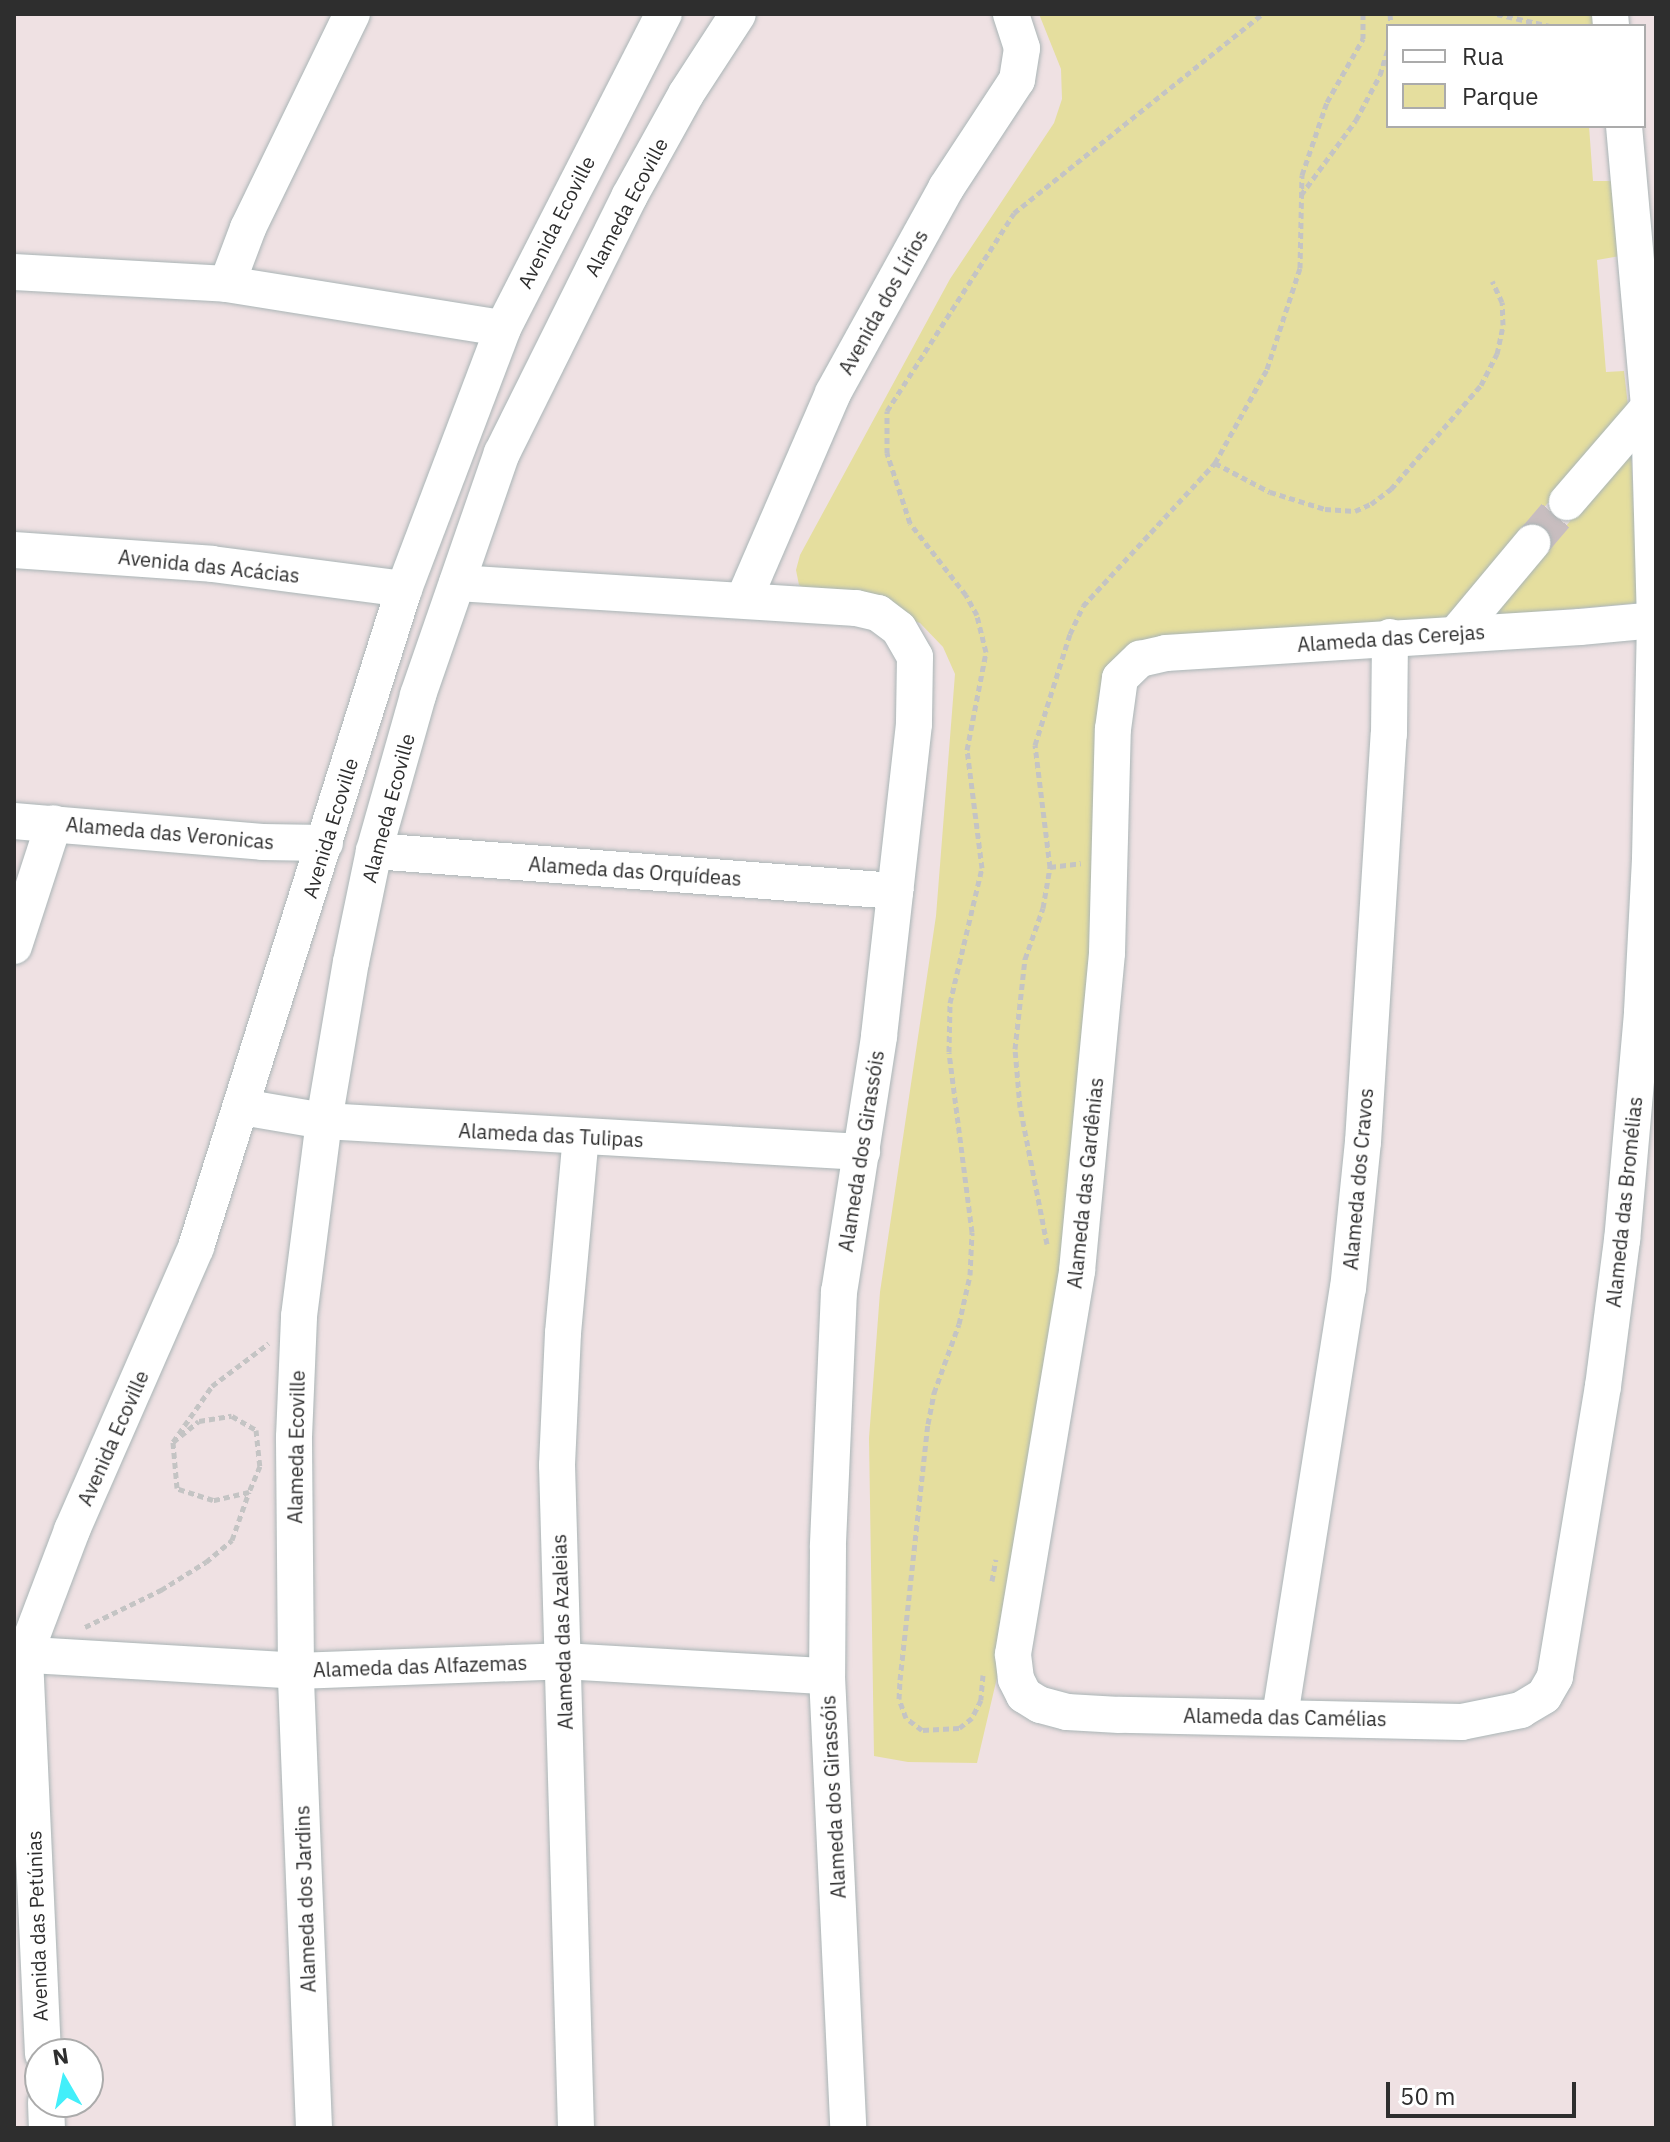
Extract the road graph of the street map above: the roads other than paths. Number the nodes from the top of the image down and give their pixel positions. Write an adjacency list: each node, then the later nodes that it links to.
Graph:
1 (352, 14): 7 (street)
2 (664, 14): 8 (street, Avenida Ecoville)
3 (738, 14): 13 (street, Alameda Ecoville)
4 (1011, 14): 15 (street, Avenida dos Lírios)
5 (1624, 128): 9 (street, Alameda das Bromélias)
6 (14, 272): 7 (street)
7 (227, 284): 8 (street)
8 (503, 328): 14 (street, Avenida Ecoville)
9 (1649, 407): 10 (street); 16 (street, Alameda das Bromélias)
10 (1567, 502)
11 (1532, 543): 17 (street)
12 (14, 550): 14 (street, Avenida das Acácias)
13 (457, 583): 15 (street, Alameda dos Girassóis); 23 (street, Alameda Ecoville)
14 (404, 589): 22 (street, Avenida Ecoville)
15 (744, 599): 24 (street, Alameda dos Girassóis)
16 (1656, 620): 17 (street, Alameda das Cerejas); 35 (street, Alameda das Bromélias)
17 (1456, 634): 18 (street, Alameda das Cerejas)
18 (1390, 637): 19 (street, Alameda das Cerejas); 36 (street, Alameda dos Cravos)
19 (1128, 667): 34 (street, Alameda das Gardênias)
20 (14, 821): 21 (street, Alameda das Veronicas)
21 (54, 823): 22 (street, Alameda das Veronicas); 25 (street)
22 (325, 843): 26 (street, Avenida Ecoville)
23 (374, 851): 24 (street, Alameda das Orquídeas); 27 (street, Alameda Ecoville)
24 (895, 891): 29 (street, Alameda dos Girassóis)
25 (14, 946)
26 (242, 1107): 27 (street, Alameda das Tulipas); 30 (street, Avenida Ecoville)
27 (324, 1121): 28 (street, Alameda das Tulipas); 32 (street, Alameda Ecoville)
28 (581, 1137): 29 (street, Alameda das Tulipas); 31 (street, Alameda das Azaleias)
29 (862, 1152): 33 (street, Alameda dos Girassóis)
30 (19, 1654): 32 (street, Alameda das Alfazemas); 37 (street, Avenida das Petúnias)
31 (563, 1661): 32 (street, Alameda das Alfazemas); 33 (street, Alameda das Alfazemas); 39 (street, Alameda das Azaleias)
32 (296, 1671): 38 (street, Alameda dos Jardins)
33 (827, 1676): 40 (street, Alameda dos Girassóis)
34 (1024, 1695): 36 (street, Alameda das Camélias)
35 (1544, 1696): 36 (street, Alameda das Camélias)
36 (1280, 1716)
37 (42, 2038)
38 (314, 2128)
39 (576, 2128)
40 (848, 2128)

